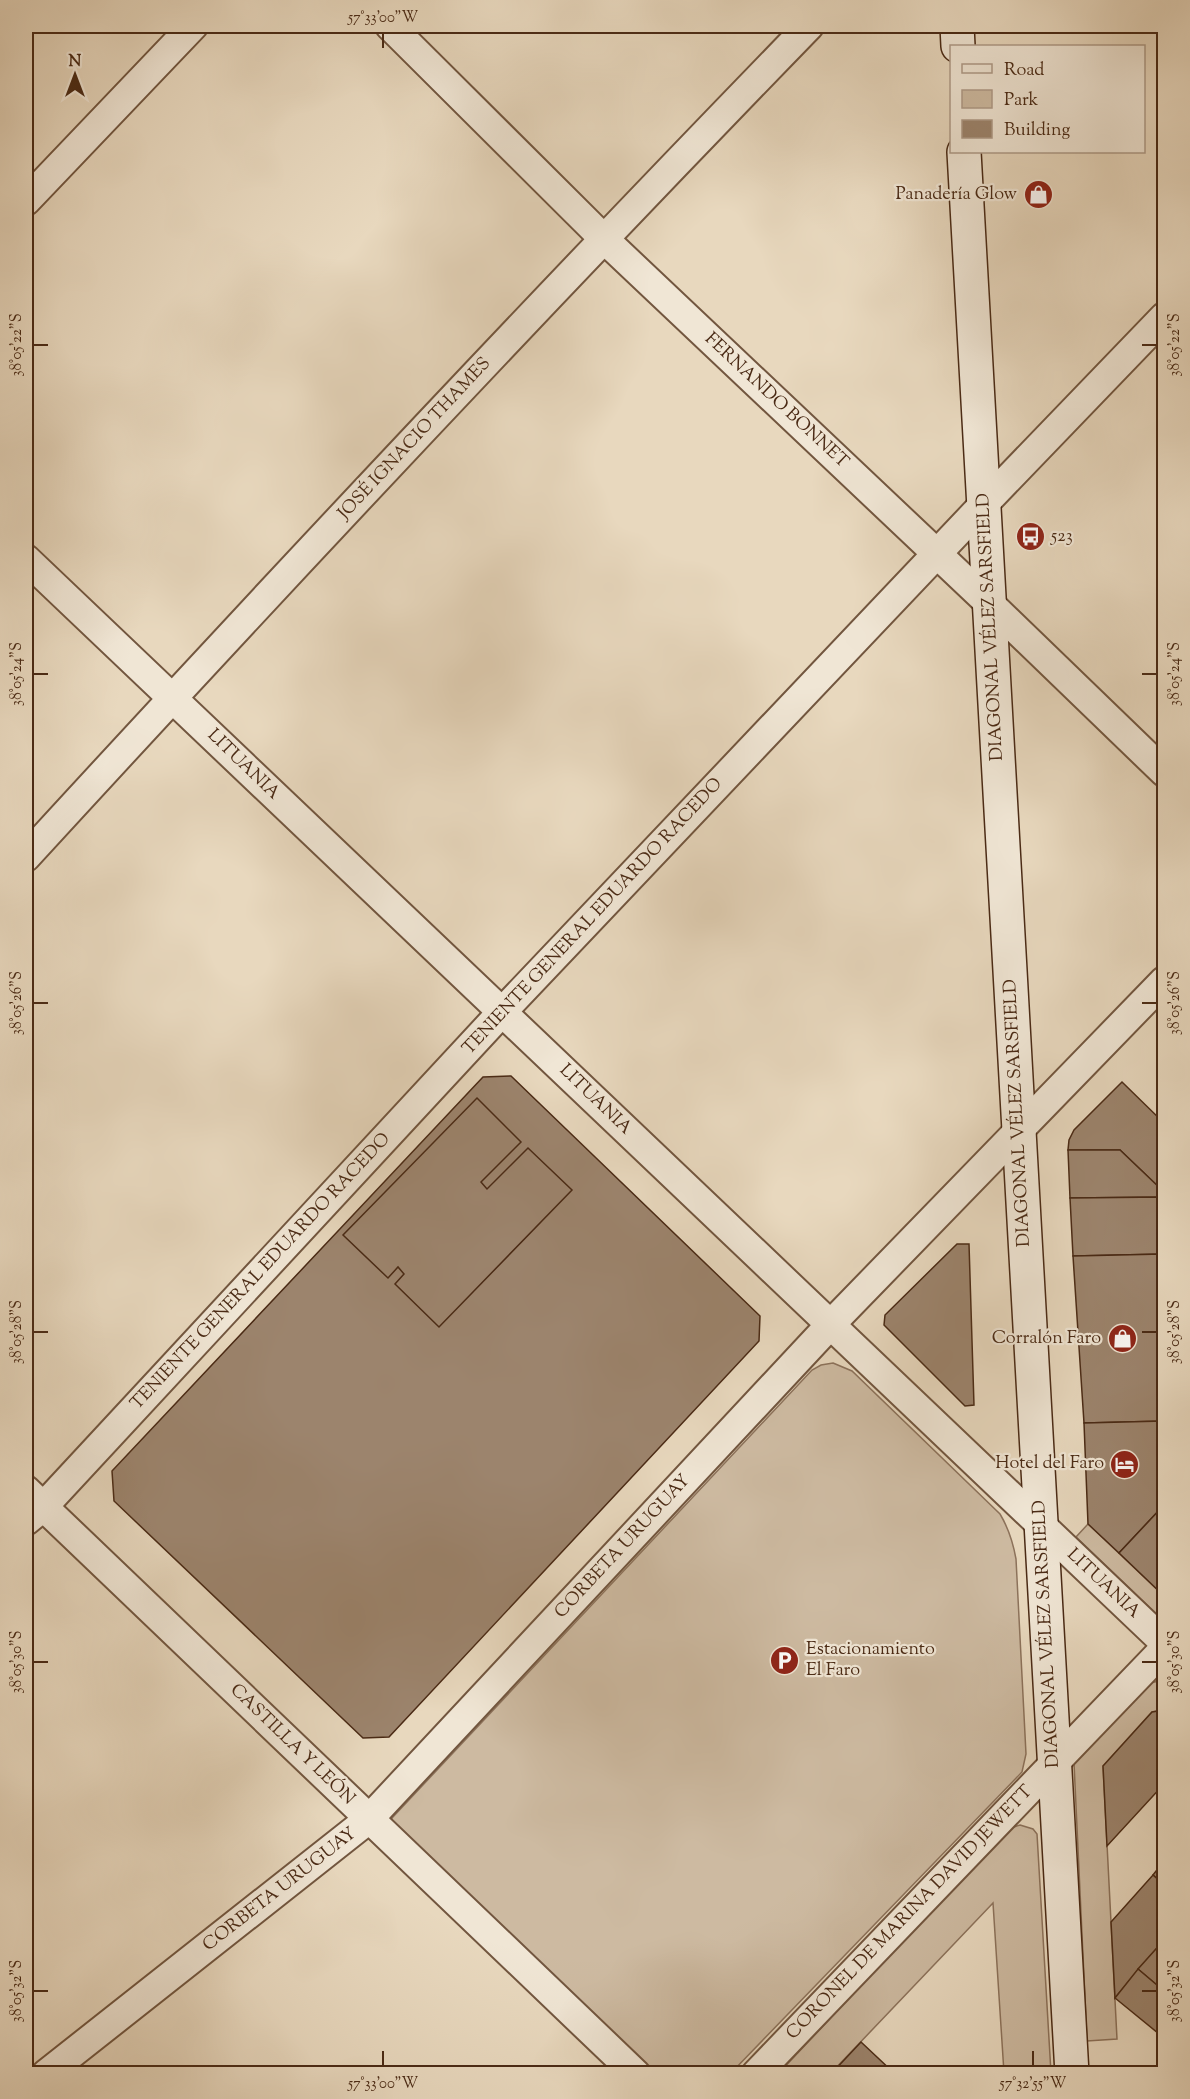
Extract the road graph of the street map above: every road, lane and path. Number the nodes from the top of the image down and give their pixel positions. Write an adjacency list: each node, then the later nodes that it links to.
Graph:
1 (193, 26): 7 (street)
2 (390, 26): 8 (street, FERNANDO BONNET)
3 (808, 26): 8 (street, JOSÉ IGNACIO THAMES)
4 (957, 26): 5 (main road)
5 (958, 45)
6 (964, 153): 10 (main road, DIAGONAL VÉLEZ SARSFIELD)
7 (26, 201)
8 (603, 238): 11 (street, FERNANDO BONNET); 14 (street, JOSÉ IGNACIO THAMES)
9 (1164, 317): 10 (street, TENIENTE GENERAL EDUARDO RACEDO)
10 (984, 504): 11 (street, TENIENTE GENERAL EDUARDO RACEDO); 13 (main road, DIAGONAL VÉLEZ SARSFIELD)
11 (937, 553): 13 (street, FERNANDO BONNET); 18 (street, TENIENTE GENERAL EDUARDO RACEDO)
12 (26, 559): 14 (street, LITUANIA)
13 (989, 603): 15 (street, FERNANDO BONNET); 19 (main road, DIAGONAL VÉLEZ SARSFIELD)
14 (172, 698): 16 (street, JOSÉ IGNACIO THAMES); 18 (street, LITUANIA)
15 (1164, 772)
16 (26, 857)
17 (1164, 981): 19 (street, CORBETA URUGUAY)
18 (502, 1012): 20 (street, LITUANIA); 21 (street, TENIENTE GENERAL EDUARDO RACEDO)
19 (1019, 1131): 20 (street, CORBETA URUGUAY); 22 (main road, DIAGONAL VÉLEZ SARSFIELD)
20 (831, 1324): 22 (street, LITUANIA); 26 (street, CORBETA URUGUAY)
21 (31, 1506): 26 (street, CASTILLA Y LEÓN)
22 (1041, 1526): 23 (street, LITUANIA); 25 (main road, DIAGONAL VÉLEZ SARSFIELD)
23 (1164, 1642)
24 (1164, 1649): 25 (street, CORONEL DE MARINA DAVID JEWETT)
25 (1054, 1762): 29 (street, CORONEL DE MARINA DAVID JEWETT); 30 (main road, DIAGONAL VÉLEZ SARSFIELD)
26 (369, 1819): 27 (street, CORBETA URUGUAY); 28 (street, CASTILLA Y LEÓN)
27 (46, 2073)
28 (636, 2073)
29 (756, 2073)
30 (1072, 2073)

